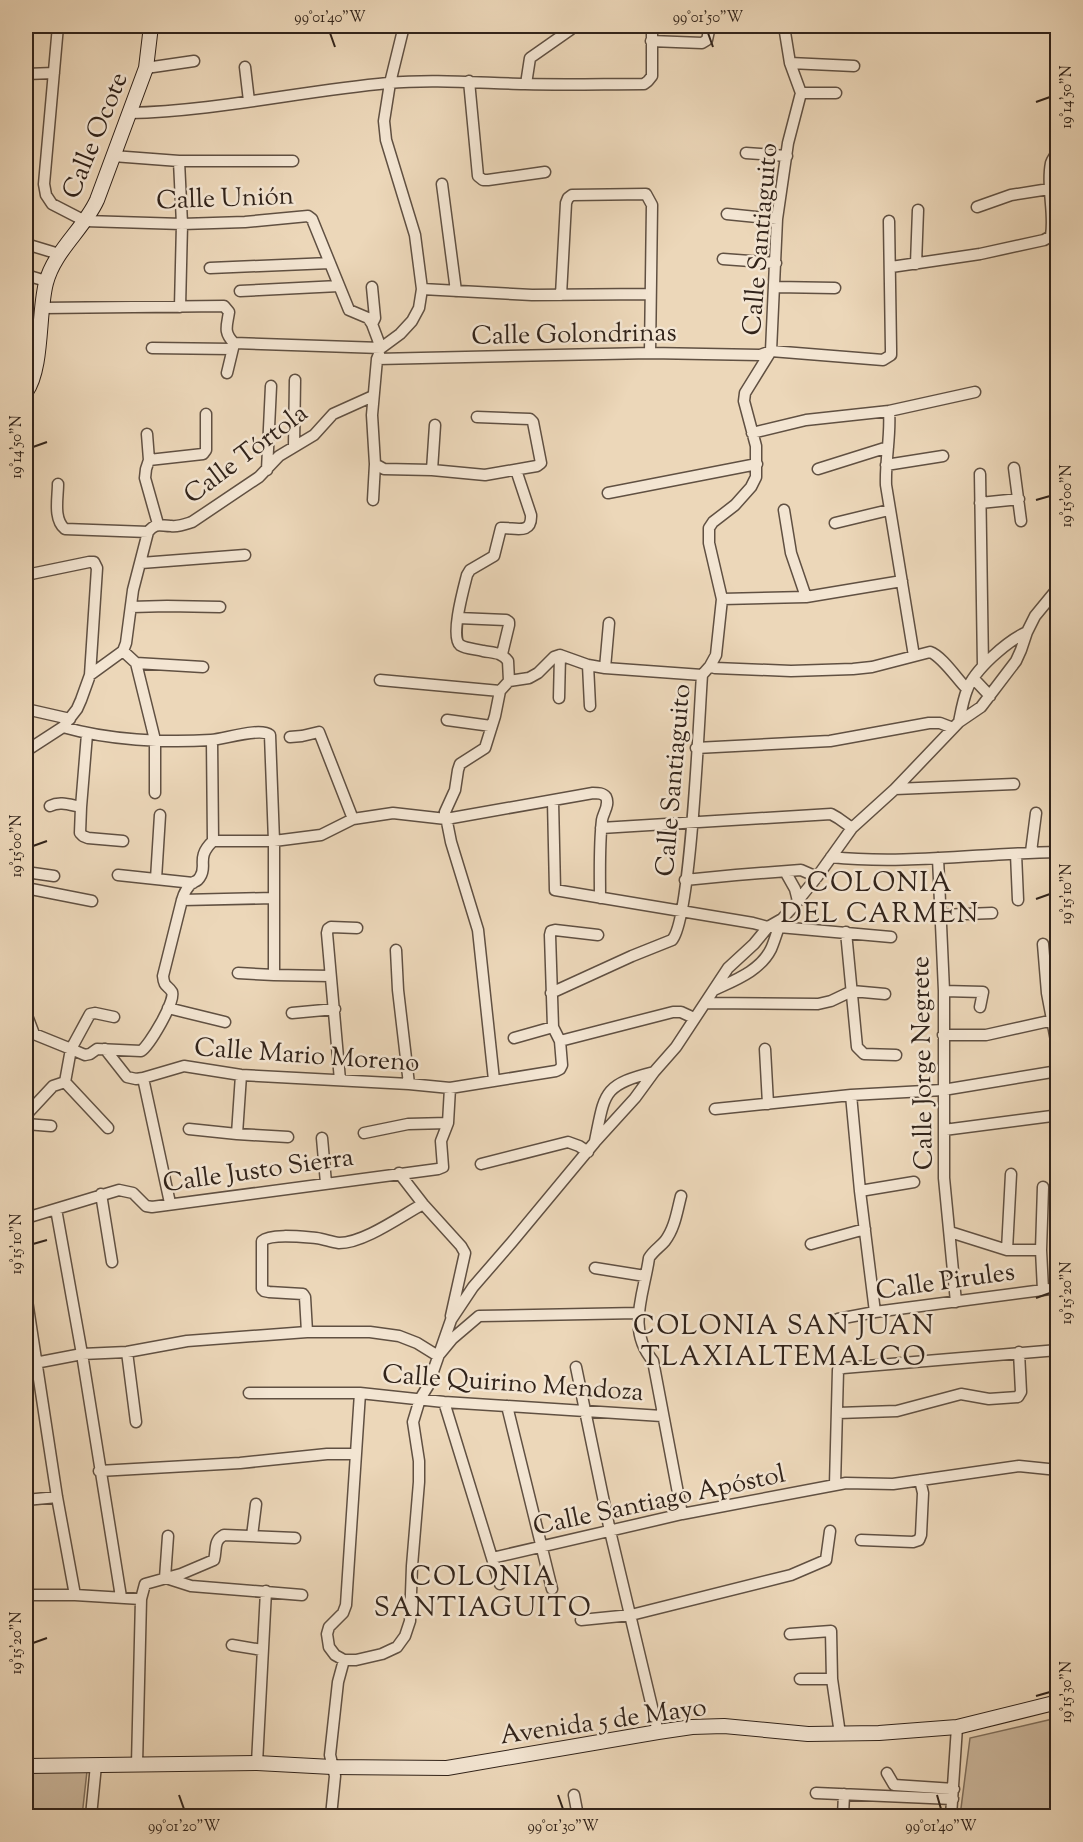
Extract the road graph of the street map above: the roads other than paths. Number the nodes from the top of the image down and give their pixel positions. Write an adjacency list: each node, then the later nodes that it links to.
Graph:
1 (58, 26): 14 (street)
2 (152, 26): 13 (main road, Calle Ocote)
3 (404, 26): 17 (street)
4 (575, 26): 18 (street)
5 (652, 26): 8 (street)
6 (710, 26): 8 (street)
7 (784, 26): 10 (street)
8 (651, 41): 18 (street)
9 (194, 61): 13 (street)
10 (790, 63): 11 (street); 19 (street)
11 (854, 66)
12 (244, 67): 21 (street)
13 (146, 68): 22 (main road, Calle Ocote)
14 (54, 73): 15 (street); 36 (street)
15 (26, 74)
16 (469, 81): 17 (street); 18 (street); 29 (street)
17 (390, 83): 21 (street); 54 (street)
18 (526, 84)
19 (801, 93): 20 (street); 26 (street, Calle Santiaguito)
20 (836, 93)
21 (249, 101): 22 (street)
22 (129, 113): 25 (main road, Calle Ocote)
23 (746, 153): 26 (street)
24 (1057, 153): 31 (street)
25 (113, 156): 27 (street); 36 (main road, Calle Ocote)
26 (787, 156): 35 (street, Calle Santiaguito)
27 (179, 161): 28 (street); 38 (street)
28 (292, 161)
29 (545, 172)
30 (442, 184): 56 (street)
31 (1049, 189): 32 (street); 39 (street)
32 (977, 207)
33 (918, 210): 45 (street)
34 (727, 214): 35 (street)
35 (777, 219): 43 (street, Calle Santiaguito)
36 (85, 221): 38 (street, Calle Unión); 41 (main road, Calle Ocote)
37 (889, 221): 46 (street)
38 (182, 224): 44 (street, Calle Unión); 59 (street)
39 (1054, 236): 45 (street)
40 (26, 244): 41 (street)
41 (60, 254): 49 (main road, Calle Ocote)
42 (723, 259): 43 (street)
43 (776, 263): 52 (street, Calle Santiaguito)
44 (330, 264): 47 (street); 50 (street, Calle Unión)
45 (916, 264): 46 (street)
46 (891, 267): 66 (street, Calle Golondrinas)
47 (210, 268)
48 (26, 275): 49 (street)
49 (46, 281): 60 (main road, Calle Ocote)
50 (339, 286): 55 (street); 61 (street, Calle Unión)
51 (372, 287): 61 (street)
52 (775, 287): 53 (street); 66 (street, Calle Santiaguito)
53 (835, 288)
54 (422, 289): 56 (street); 65 (street)
55 (240, 291)
56 (456, 291): 58 (street)
57 (650, 294): 58 (street); 58 (street); 67 (street)
58 (561, 295)
59 (180, 307): 60 (street); 63 (street)
60 (42, 308): 62 (main road, Calle Ocote)
61 (372, 324): 65 (street)
62 (32, 335): 72 (main road, Calle Ocote)
63 (233, 346): 64 (street); 65 (street); 69 (street)
64 (152, 348)
65 (381, 348): 68 (street)
66 (771, 351): 67 (street, Calle Golondrinas); 79 (street, Calle Santiaguito)
67 (650, 353): 68 (street, Calle Golondrinas)
68 (377, 359): 74 (street)
69 (227, 373)
70 (296, 380): 81 (street)
71 (270, 386): 89 (street)
72 (26, 392)
73 (975, 392): 75 (street)
74 (373, 396): 81 (street, Calle Tórtola); 85 (street)
75 (889, 411): 79 (street); 82 (street)
76 (206, 414): 84 (street)
77 (477, 417): 91 (street)
78 (435, 425): 90 (street)
79 (752, 433): 86 (street, Calle Santiaguito)
80 (147, 434): 84 (street)
81 (294, 446): 89 (street, Calle Tórtola)
82 (888, 447): 87 (street); 92 (street)
83 (943, 456): 87 (street)
84 (150, 459): 103 (street)
85 (375, 464): 90 (street); 97 (street)
86 (757, 464): 95 (street); 111 (street, Calle Santiaguito)
87 (885, 465): 100 (street)
88 (1014, 468): 96 (street)
89 (267, 470): 103 (street, Calle Tórtola)
90 (432, 470): 91 (street)
91 (516, 470): 114 (street)
92 (818, 470)
93 (980, 474): 98 (street)
94 (58, 484): 104 (street)
95 (608, 493)
96 (1019, 499): 98 (street); 101 (street)
97 (373, 500)
98 (980, 503): 124 (street)
99 (784, 510): 110 (street)
100 (889, 510): 102 (street); 108 (street)
101 (1021, 521)
102 (835, 523)
103 (158, 524): 104 (street)
104 (148, 532): 106 (street)
105 (245, 555): 106 (street)
106 (141, 563): 112 (street)
107 (31, 574): 127 (street)
108 (902, 581): 110 (street); 120 (street)
109 (1058, 588): 116 (street)
110 (806, 597): 111 (street)
111 (722, 599): 123 (street, Calle Santiaguito)
112 (131, 607): 113 (street); 117 (street)
113 (220, 607)
114 (458, 618): 118 (street); 118 (street)
115 (609, 623): 126 (street)
116 (1026, 632): 124 (street); 133 (street)
117 (123, 651): 121 (street); 127 (street)
118 (502, 654): 130 (street)
119 (560, 655): 122 (street); 130 (street); 134 (street)
120 (914, 657): 123 (street); 131 (street)
121 (136, 663): 125 (street); 143 (street)
122 (588, 665): 126 (street); 135 (street)
123 (711, 666): 128 (street, Calle Santiaguito)
124 (983, 666): 131 (street)
125 (203, 667)
126 (605, 668): 128 (street)
127 (90, 675): 138 (street)
128 (702, 675): 145 (street, Calle Santiaguito)
129 (380, 680): 132 (street)
130 (509, 681): 132 (street)
131 (970, 684): 133 (street); 139 (street)
132 (500, 691): 140 (street)
133 (990, 696): 139 (street)
134 (559, 698)
135 (590, 706)
136 (26, 709): 138 (street)
137 (447, 720): 140 (street)
138 (66, 723): 141 (street); 146 (street)
139 (956, 725): 145 (street); 148 (street)
140 (491, 726): 156 (street)
141 (87, 734): 143 (street); 152 (street)
142 (290, 736): 155 (street)
143 (155, 740): 144 (street); 149 (street)
144 (212, 740): 160 (street); 161 (street)
145 (696, 748): 157 (street, Calle Santiaguito)
146 (26, 751)
147 (1014, 784): 148 (street)
148 (895, 789): 159 (street)
149 (155, 793)
150 (553, 801): 156 (street); 158 (street); 178 (street)
151 (50, 806): 152 (street)
152 (81, 807): 162 (street)
153 (1036, 813): 163 (street)
154 (160, 815): 173 (street)
155 (352, 819): 156 (street); 161 (street)
156 (446, 819): 225 (street)
157 (693, 822): 158 (street); 159 (street); 174 (street, Calle Santiaguito)
158 (601, 828): 178 (street)
159 (852, 828): 166 (street)
160 (213, 841): 161 (street); 175 (street)
161 (274, 841): 177 (street)
162 (123, 842)
163 (1031, 852): 164 (street); 165 (street)
164 (1058, 852)
165 (1016, 854): 167 (street); 180 (street)
166 (831, 857): 167 (street); 172 (street)
167 (938, 858): 185 (street, Calle Jorge Negrete)
168 (26, 872): 171 (street)
169 (786, 873): 172 (street); 174 (street); 182 (street)
170 (118, 875): 173 (street)
171 (54, 876)
172 (817, 877): 182 (street)
173 (156, 879): 175 (street)
174 (686, 880): 183 (street, Calle Santiaguito)
175 (193, 883): 179 (street)
176 (26, 888): 181 (street)
177 (273, 898): 179 (street); 194 (street)
178 (600, 898): 183 (street)
179 (182, 900): 203 (street)
180 (1018, 900)
181 (92, 901)
182 (798, 901): 186 (street)
183 (681, 912): 186 (street); 199 (street, Calle Santiaguito)
184 (992, 913): 185 (street)
185 (940, 915): 198 (street, Calle Jorge Negrete)
186 (776, 924): 188 (street); 196 (street); 196 (street)
187 (357, 928): 195 (street)
188 (846, 932): 190 (street); 197 (street)
189 (598, 935): 199 (street)
190 (891, 937)
191 (1043, 944): 209 (street)
192 (396, 950): 227 (street)
193 (238, 973): 194 (street)
194 (274, 975): 195 (street)
195 (330, 976): 204 (street)
196 (714, 990): 201 (street)
197 (852, 991): 200 (street); 201 (street); 219 (street)
198 (944, 992): 202 (street); 212 (street, Calle Jorge Negrete)
199 (551, 993): 211 (street)
200 (885, 994)
201 (705, 1003): 208 (street)
202 (980, 1007)
203 (168, 1008): 210 (street); 216 (street)
204 (335, 1009): 206 (street); 224 (street)
205 (26, 1013): 215 (street)
206 (292, 1013)
207 (114, 1017): 215 (street)
208 (694, 1018): 214 (street); 221 (street)
209 (1055, 1019): 212 (street); 218 (street)
210 (225, 1022)
211 (553, 1027): 213 (street); 214 (street)
212 (943, 1035): 229 (street, Calle Jorge Negrete)
213 (514, 1038)
214 (560, 1041): 225 (street, Calle Mario Moreno)
215 (71, 1049): 216 (street); 226 (street)
216 (105, 1049): 223 (street)
217 (765, 1049): 231 (street)
218 (1058, 1051)
219 (896, 1055)
220 (1058, 1071): 229 (street)
221 (654, 1072): 245 (street); 245 (street)
222 (241, 1076): 223 (street, Calle Mario Moreno); 224 (street, Calle Mario Moreno); 242 (street)
223 (144, 1078): 256 (street)
224 (340, 1080): 227 (street, Calle Mario Moreno)
225 (494, 1080): 228 (street, Calle Mario Moreno)
226 (65, 1082): 233 (street); 238 (street)
227 (409, 1084): 228 (street, Calle Mario Moreno)
228 (450, 1088): 235 (street)
229 (943, 1090): 230 (street); 240 (street, Calle Jorge Negrete)
230 (851, 1095): 231 (street); 253 (street)
231 (768, 1104): 232 (street)
232 (715, 1109)
233 (26, 1115)
234 (1052, 1116): 240 (street)
235 (448, 1123): 241 (street); 248 (street)
236 (26, 1124): 237 (street)
237 (51, 1126)
238 (108, 1128)
239 (189, 1128): 242 (street)
240 (944, 1130): 261 (street, Calle Jorge Negrete)
241 (364, 1133)
242 (237, 1134): 243 (street)
243 (288, 1137)
244 (322, 1138): 251 (street)
245 (595, 1142): 246 (street)
246 (588, 1152): 247 (street); 275 (street)
247 (482, 1164)
248 (399, 1173): 251 (street, Calle Justo Sierra); 257 (street)
249 (1011, 1174): 263 (street)
250 (914, 1182): 253 (street)
251 (326, 1183): 256 (street, Calle Justo Sierra)
252 (1043, 1187): 264 (street)
253 (860, 1191): 260 (street)
254 (101, 1194): 256 (street, Calle Justo Sierra); 258 (street, Calle Justo Sierra); 265 (street)
255 (681, 1196): 267 (street)
256 (170, 1203)
257 (423, 1203): 275 (street); 276 (street)
258 (56, 1209): 259 (street, Calle Justo Sierra); 280 (street)
259 (26, 1218)
260 (865, 1229): 262 (street); 272 (street)
261 (950, 1232): 263 (street); 271 (street, Calle Jorge Negrete)
262 (811, 1244)
263 (1007, 1250): 264 (street)
264 (1041, 1250): 269 (street)
265 (112, 1262)
266 (595, 1268): 267 (street)
267 (645, 1276): 273 (street)
268 (1058, 1288): 269 (street, Calle Pirules)
269 (1043, 1290): 271 (street, Calle Pirules)
270 (26, 1293): 282 (street)
271 (956, 1302): 272 (street, Calle Pirules)
272 (874, 1312): 274 (street, Calle Pirules)
273 (638, 1313): 281 (street); 291 (street)
274 (838, 1319)
275 (451, 1320): 281 (street)
276 (307, 1332): 278 (street); 281 (street)
277 (1058, 1350): 279 (street)
278 (127, 1352): 280 (street); 292 (street)
279 (1019, 1352): 290 (street); 290 (street)
280 (82, 1354): 282 (street); 295 (street)
281 (438, 1356): 286 (street)
282 (35, 1363): 298 (street)
283 (576, 1367): 289 (street)
284 (249, 1393): 285 (street, Calle Quirino Mendoza)
285 (360, 1393): 286 (street, Calle Quirino Mendoza); 293 (street)
286 (420, 1399): 287 (street, Calle Quirino Mendoza); 324 (street)
287 (444, 1402): 288 (street, Calle Quirino Mendoza); 309 (street)
288 (507, 1406): 289 (street, Calle Quirino Mendoza); 308 (street)
289 (584, 1411): 291 (street, Calle Quirino Mendoza); 302 (street)
290 (838, 1413): 297 (street)
291 (662, 1416): 301 (street)
292 (136, 1422)
293 (356, 1454): 295 (street); 324 (street)
294 (1058, 1470): 296 (street, Calle Santiago Apóstol)
295 (99, 1471): 317 (street)
296 (920, 1480): 297 (street, Calle Santiago Apóstol); 307 (street)
297 (835, 1485): 301 (street, Calle Santiago Apóstol)
298 (57, 1497): 299 (street); 315 (street)
299 (26, 1500)
300 (256, 1504): 305 (street)
301 (682, 1514): 302 (street, Calle Santiago Apóstol)
302 (610, 1531): 308 (street, Calle Santiago Apóstol); 319 (street)
303 (830, 1531): 319 (street)
304 (168, 1536): 310 (street)
305 (252, 1536): 306 (street); 310 (street)
306 (295, 1538)
307 (861, 1540)
308 (542, 1547): 309 (street, Calle Santiago Apóstol); 312 (street)
309 (492, 1558): 311 (street)
310 (165, 1578): 313 (street); 318 (street)
311 (500, 1584)
312 (552, 1589)
313 (266, 1592): 316 (street); 323 (street)
314 (26, 1595): 315 (street)
315 (75, 1595): 317 (street)
316 (302, 1595)
317 (121, 1597): 318 (street)
318 (141, 1599): 332 (street)
319 (631, 1615): 320 (street); 329 (street)
320 (581, 1620)
321 (790, 1634): 326 (street)
322 (232, 1645): 323 (street)
323 (262, 1650): 331 (street)
324 (344, 1659): 335 (street)
325 (800, 1679): 326 (street)
326 (832, 1679): 330 (street)
327 (1058, 1702): 328 (main road, Avenida 5 de Mayo)
328 (957, 1727): 330 (main road, Avenida 5 de Mayo); 339 (street)
329 (658, 1732): 330 (main road, Avenida 5 de Mayo); 335 (main road, Avenida 5 de Mayo)
330 (840, 1734)
331 (257, 1763): 332 (main road, Avenida 5 de Mayo); 335 (main road, Avenida 5 de Mayo)
332 (136, 1764): 333 (main road, Avenida 5 de Mayo)
333 (96, 1765): 334 (main road, Avenida 5 de Mayo); 341 (street)
334 (26, 1766)
335 (332, 1767): 342 (street)
336 (886, 1773): 339 (street)
337 (816, 1793): 338 (street)
338 (844, 1794): 339 (street); 344 (street)
339 (953, 1794): 345 (street)
340 (574, 1795): 343 (street)
341 (91, 1816)
342 (331, 1816)
343 (578, 1816)
344 (843, 1816)
345 (951, 1816)

